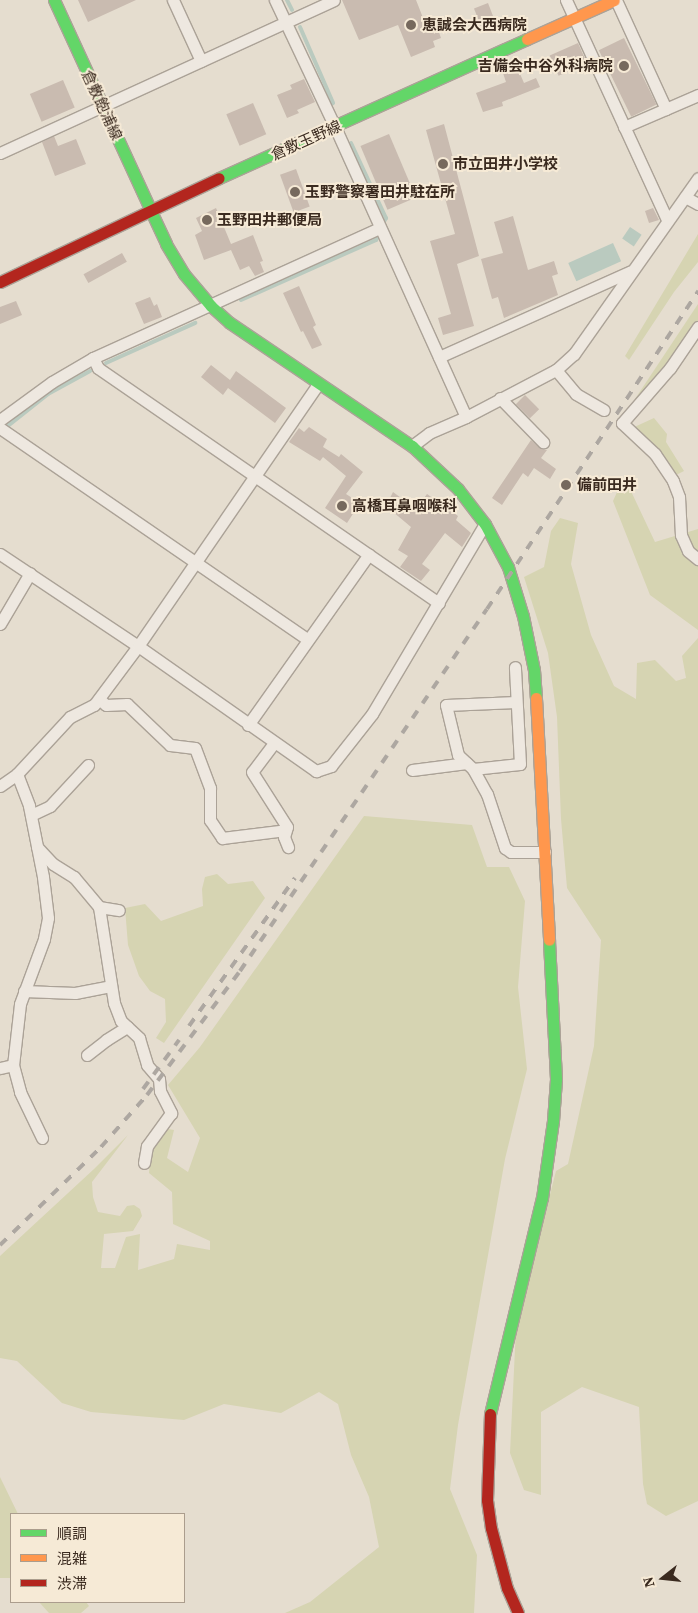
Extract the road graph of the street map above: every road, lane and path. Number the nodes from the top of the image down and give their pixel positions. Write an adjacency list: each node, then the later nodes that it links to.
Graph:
1 (54, 0): 11 (street, 倉敷飽浦線)
2 (173, 0): 9 (street)
3 (275, 0): 8 (street)
4 (334, 0): 8 (street)
5 (566, 0): 7 (street)
6 (615, 0): 7 (street, 倉敷玉野線); 12 (street)
7 (574, 18): 13 (street, 倉敷玉野線); 14 (street)
8 (285, 23): 9 (street); 13 (street)
9 (201, 61): 11 (street)
10 (698, 95): 12 (street)
11 (103, 107): 15 (street); 19 (street, 倉敷飽浦線)
12 (666, 109): 14 (street)
13 (335, 127): 19 (street, 倉敷玉野線); 21 (street)
14 (624, 127): 20 (street)
15 (0, 152)
16 (698, 178): 17 (street)
17 (685, 197): 18 (street); 20 (street)
18 (698, 204)
19 (150, 209): 23 (street, 倉敷玉野線); 24 (street, 倉敷飽浦線)
20 (666, 220): 22 (street)
21 (379, 229): 24 (street); 26 (street)
22 (632, 271): 26 (street); 28 (street)
23 (0, 282)
24 (211, 306): 27 (street); 29 (street, 倉敷飽浦線)
25 (698, 327): 41 (street)
26 (439, 357): 32 (street)
27 (93, 358): 33 (street); 37 (street)
28 (556, 370): 30 (street); 31 (street)
29 (318, 384): 36 (street, 倉敷飽浦線); 37 (street)
30 (500, 398): 32 (street); 35 (street)
31 (604, 410)
32 (466, 417): 36 (street)
33 (0, 419)
34 (0, 428): 42 (street)
35 (543, 442)
36 (412, 446): 38 (street, 倉敷飽浦線)
37 (254, 476): 40 (street); 42 (street)
38 (485, 524): 44 (street); 62 (street, 倉敷飽浦線)
39 (0, 554): 43 (street)
40 (369, 554): 44 (street); 46 (street)
41 (698, 559)
42 (194, 563): 46 (street); 47 (street)
43 (30, 573): 45 (street); 47 (street)
44 (438, 603): 52 (street)
45 (0, 624)
46 (307, 640): 51 (street)
47 (138, 646): 49 (street); 51 (street)
48 (515, 667): 50 (street)
49 (99, 698): 56 (street); 59 (street)
50 (516, 702): 54 (street); 54 (street)
51 (248, 724): 52 (street)
52 (274, 743): 59 (street)
53 (88, 765): 58 (street)
54 (470, 766): 55 (street); 62 (street)
55 (412, 770)
56 (17, 774): 57 (street); 58 (street)
57 (0, 786)
58 (31, 815): 60 (street)
59 (286, 830): 61 (street)
60 (38, 847): 63 (street); 66 (street)
61 (288, 847)
62 (545, 852): 73 (street, 倉敷飽浦線)
63 (99, 907): 64 (street); 65 (street)
64 (119, 910)
65 (110, 986): 66 (street); 67 (street)
66 (24, 991): 69 (street)
67 (127, 1027): 68 (street); 72 (street)
68 (87, 1056)
69 (13, 1064): 70 (street); 71 (street)
70 (0, 1068)
71 (42, 1138)
72 (144, 1163)
73 (518, 1613)

